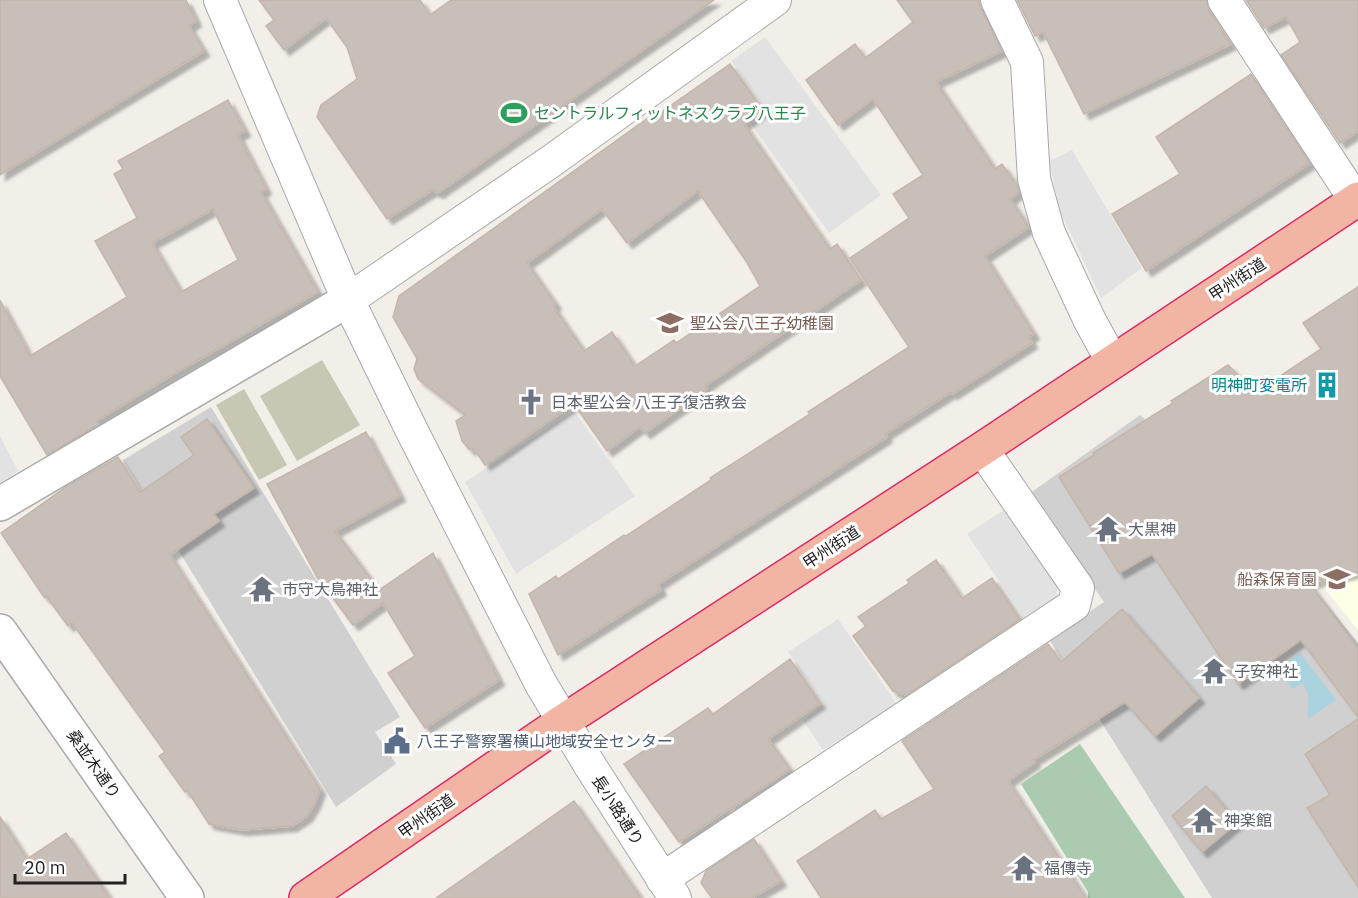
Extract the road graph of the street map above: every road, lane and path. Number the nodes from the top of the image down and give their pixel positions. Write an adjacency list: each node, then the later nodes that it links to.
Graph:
1 (220, 0): 6 (street, 長小路通り)
2 (775, 0): 6 (street)
3 (997, 0): 7 (street)
4 (1224, 0): 5 (street)
5 (1357, 200): 7 (highway, 甲州街道)
6 (348, 300): 9 (street); 11 (street, 長小路通り)
7 (1112, 361): 8 (highway, 甲州街道)
8 (982, 449): 11 (highway, 甲州街道); 12 (street)
9 (0, 504)
10 (0, 631): 13 (street, 桑並木通り)
11 (562, 722): 12 (street, 長小路通り); 14 (highway, 甲州街道)
12 (669, 888)
13 (187, 898)
14 (306, 898)

